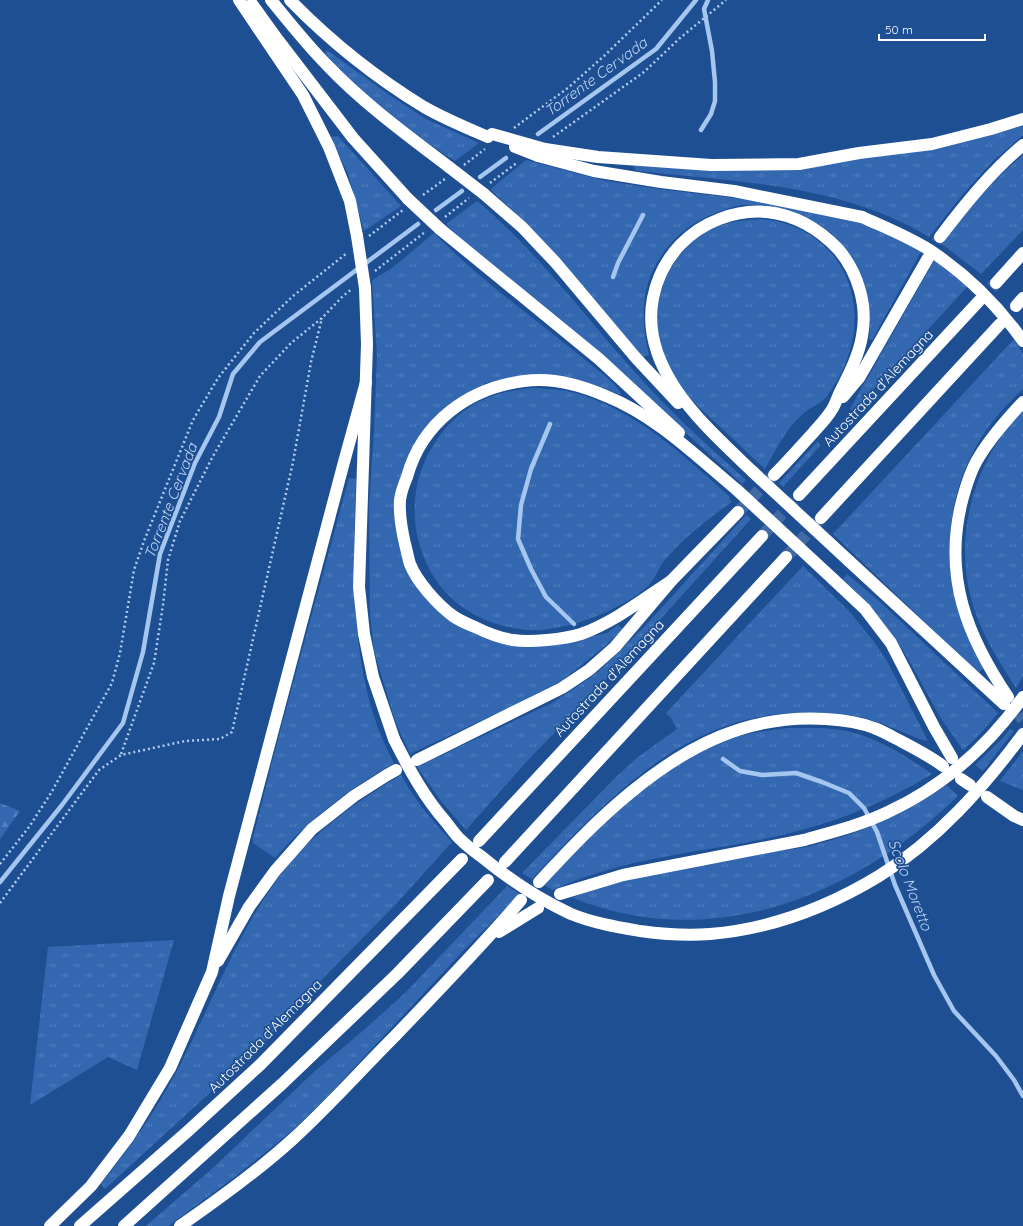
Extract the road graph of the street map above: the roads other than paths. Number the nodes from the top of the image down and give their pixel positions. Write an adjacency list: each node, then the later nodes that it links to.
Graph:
1 (239, 0): 15 (highway, bridge)
2 (249, 0): 20 (highway, bridge)
3 (271, 0): 18 (highway, bridge)
4 (290, 0): 7 (highway, bridge)
5 (1023, 119): 7 (highway)
6 (1023, 145): 8 (highway)
7 (545, 148): 14 (highway, bridge)
8 (940, 237)
9 (1023, 254): 11 (highway)
10 (928, 258): 17 (highway)
11 (996, 283)
12 (979, 301): 21 (highway, Autostrada d'Alemagna)
13 (1000, 324): 23 (highway)
14 (1023, 341)
15 (366, 382): 28 (highway, bridge); 42 (highway)
16 (1023, 402): 18 (highway, bridge)
17 (832, 410): 18 (highway); 19 (highway)
18 (741, 460)
19 (774, 475)
20 (736, 490): 26 (highway); 37 (highway, bridge)
21 (799, 495)
22 (738, 512): 26 (highway)
23 (822, 518)
24 (762, 536): 33 (highway, Autostrada d'Alemagna)
25 (786, 557): 35 (highway)
26 (671, 581): 29 (highway)
27 (1023, 697): 38 (highway, bridge)
28 (1023, 734)
29 (416, 760)
30 (396, 770): 42 (highway)
31 (987, 797): 32 (highway)
32 (1023, 820)
33 (479, 842)
34 (462, 859): 44 (highway, Autostrada d'Alemagna)
35 (505, 862)
36 (488, 880): 45 (highway)
37 (538, 882)
38 (560, 894)
39 (521, 900): 41 (highway)
40 (538, 908): 41 (highway)
41 (487, 939): 46 (highway)
42 (212, 972): 43 (highway)
43 (50, 1226)
44 (80, 1226)
45 (124, 1226)
46 (180, 1226)

